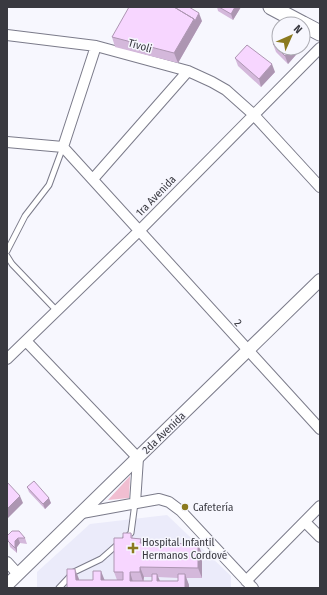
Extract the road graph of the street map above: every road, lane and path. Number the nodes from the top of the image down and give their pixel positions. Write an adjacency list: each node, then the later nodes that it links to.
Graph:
1 (271, 7): 2 (main road)
2 (288, 16)
3 (7, 35): 4 (street, Tívoli)
4 (96, 46): 6 (street, Tívoli); 9 (street)
5 (320, 48): 7 (street, 1ra Avenida)
6 (188, 72): 7 (street, Tívoli); 10 (street)
7 (253, 114): 11 (street, Tívoli); 12 (street, 1ra Avenida)
8 (7, 142): 9 (street)
9 (63, 148): 10 (street, 2); 13 (lane)
10 (93, 179): 12 (street, 2)
11 (320, 188)
12 (139, 231): 16 (street, 1ra Avenida); 18 (street, 2)
13 (7, 251)
14 (7, 256): 16 (lane)
15 (320, 280): 18 (street, 2da Avenida)
16 (57, 311): 17 (street, 1ra Avenida)
17 (26, 341): 19 (street, 1ra Avenida); 21 (street)
18 (247, 351): 20 (street, 2); 21 (street, 2da Avenida)
19 (7, 359)
20 (320, 429)
21 (138, 458): 22 (street); 24 (street, 2da Avenida)
22 (135, 504): 24 (street); 29 (street); 31 (lane)
23 (320, 506): 25 (street)
24 (82, 513): 28 (street, 2da Avenida)
25 (305, 522): 26 (street); 29 (street)
26 (320, 537)
27 (7, 562): 28 (street)
28 (18, 574): 30 (street, 2da Avenida)
29 (250, 584)
30 (7, 585)
31 (59, 588)

